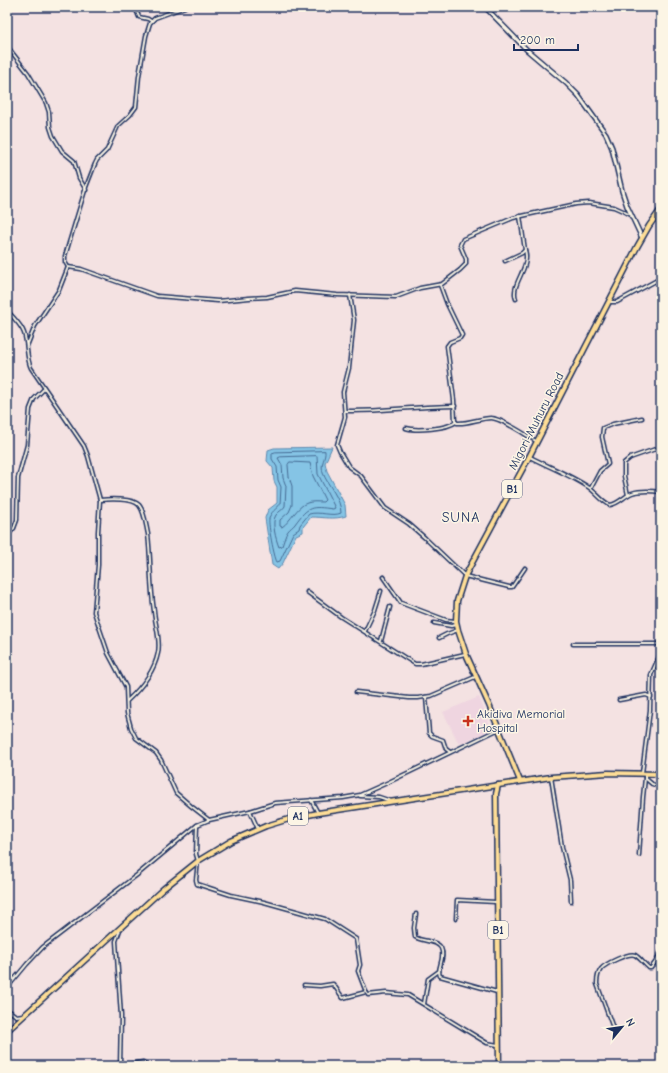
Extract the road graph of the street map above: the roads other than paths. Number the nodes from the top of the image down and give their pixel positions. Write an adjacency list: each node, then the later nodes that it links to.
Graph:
1 (135, 7): 4 (street)
2 (185, 7): 4 (street)
3 (485, 7): 8 (main road)
4 (151, 21): 6 (street)
5 (7, 46): 6 (street)
6 (86, 190): 13 (street)
7 (661, 210): 10 (highway, Migori-Muhuru Road / B1)
8 (630, 215): 9 (street); 10 (main road)
9 (520, 216): 11 (street); 15 (street)
10 (642, 238): 18 (highway, Migori-Muhuru Road / B1)
11 (525, 250): 12 (street); 17 (street)
12 (505, 261)
13 (68, 267): 16 (street); 20 (street)
14 (661, 278): 18 (street)
15 (440, 285): 16 (street); 22 (street)
16 (350, 295): 23 (street)
17 (516, 299)
18 (609, 302): 27 (highway, Migori-Muhuru Road / B1)
19 (7, 310): 20 (street)
20 (27, 347): 21 (street)
21 (44, 389): 33 (street); 34 (street)
22 (454, 406): 23 (street); 25 (street)
23 (345, 411): 36 (street)
24 (642, 418): 30 (street)
25 (456, 422): 26 (street); 27 (street)
26 (406, 428)
27 (537, 441): 29 (highway, Migori-Muhuru Road / B1)
28 (661, 447): 32 (street)
29 (530, 457): 30 (street); 36 (highway, Migori-Muhuru Road / B1)
30 (591, 488): 32 (street)
31 (661, 492): 32 (street)
32 (628, 495)
33 (100, 500): 57 (street); 57 (street)
34 (7, 536)
35 (525, 568): 36 (street)
36 (465, 576): 44 (highway, Migori-Muhuru Road / B1)
37 (383, 577): 44 (street)
38 (661, 579): 41 (street)
39 (381, 591): 45 (street)
40 (307, 592): 45 (street)
41 (661, 600)
42 (390, 607): 47 (street)
43 (434, 623): 44 (street)
44 (457, 625): 46 (street); 51 (highway, Migori-Muhuru Road / B1)
45 (365, 632): 47 (street)
46 (439, 638)
47 (381, 641): 51 (street)
48 (573, 644): 49 (street)
49 (661, 644)
50 (661, 652): 55 (street)
51 (466, 654): 52 (highway, Migori-Muhuru Road / B1)
52 (476, 676): 54 (street); 58 (highway, Migori-Muhuru Road / B1)
53 (356, 692): 54 (street)
54 (426, 697): 59 (street)
55 (651, 697): 56 (street); 62 (street)
56 (619, 700)
57 (127, 701): 74 (street)
58 (499, 729): 60 (street); 66 (highway, Migori-Muhuru Road / B1)
59 (446, 749): 60 (street); 61 (street)
60 (451, 752): 61 (street)
61 (446, 755): 69 (street)
62 (643, 773): 63 (highway, A1); 64 (highway, A1); 65 (street)
63 (661, 774)
64 (551, 777): 66 (highway, A1); 79 (street)
65 (645, 778): 68 (street); 77 (street)
66 (520, 781): 67 (highway, A1)
67 (496, 785): 71 (highway, A1); 80 (highway, B1)
68 (661, 787)
69 (357, 795): 70 (street); 71 (street)
70 (311, 800): 72 (street); 73 (street)
71 (392, 801): 73 (highway, A1)
72 (250, 810): 74 (street); 76 (street)
73 (318, 813): 76 (highway, A1)
74 (209, 820): 75 (street)
75 (197, 825): 78 (street); 89 (street)
76 (258, 829): 78 (highway, A1)
77 (639, 855)
78 (198, 861): 83 (highway, A1); 90 (street)
79 (571, 901)
80 (498, 902): 82 (street); 91 (highway, B1)
81 (416, 914): 85 (street)
82 (456, 919)
83 (122, 927): 94 (highway, A1); 98 (street)
84 (661, 951): 95 (street)
85 (438, 971): 86 (street); 87 (street)
86 (434, 975): 87 (street); 92 (street)
87 (440, 976): 91 (street)
88 (304, 985): 90 (street)
89 (7, 988)
90 (366, 992): 92 (street)
91 (498, 992): 97 (highway, B1)
92 (424, 1004): 97 (street)
93 (7, 1009): 94 (street)
94 (25, 1015): 96 (highway, A1)
95 (613, 1028)
96 (7, 1031)
97 (499, 1045): 99 (highway, B1)
98 (148, 1066)
99 (499, 1066)

